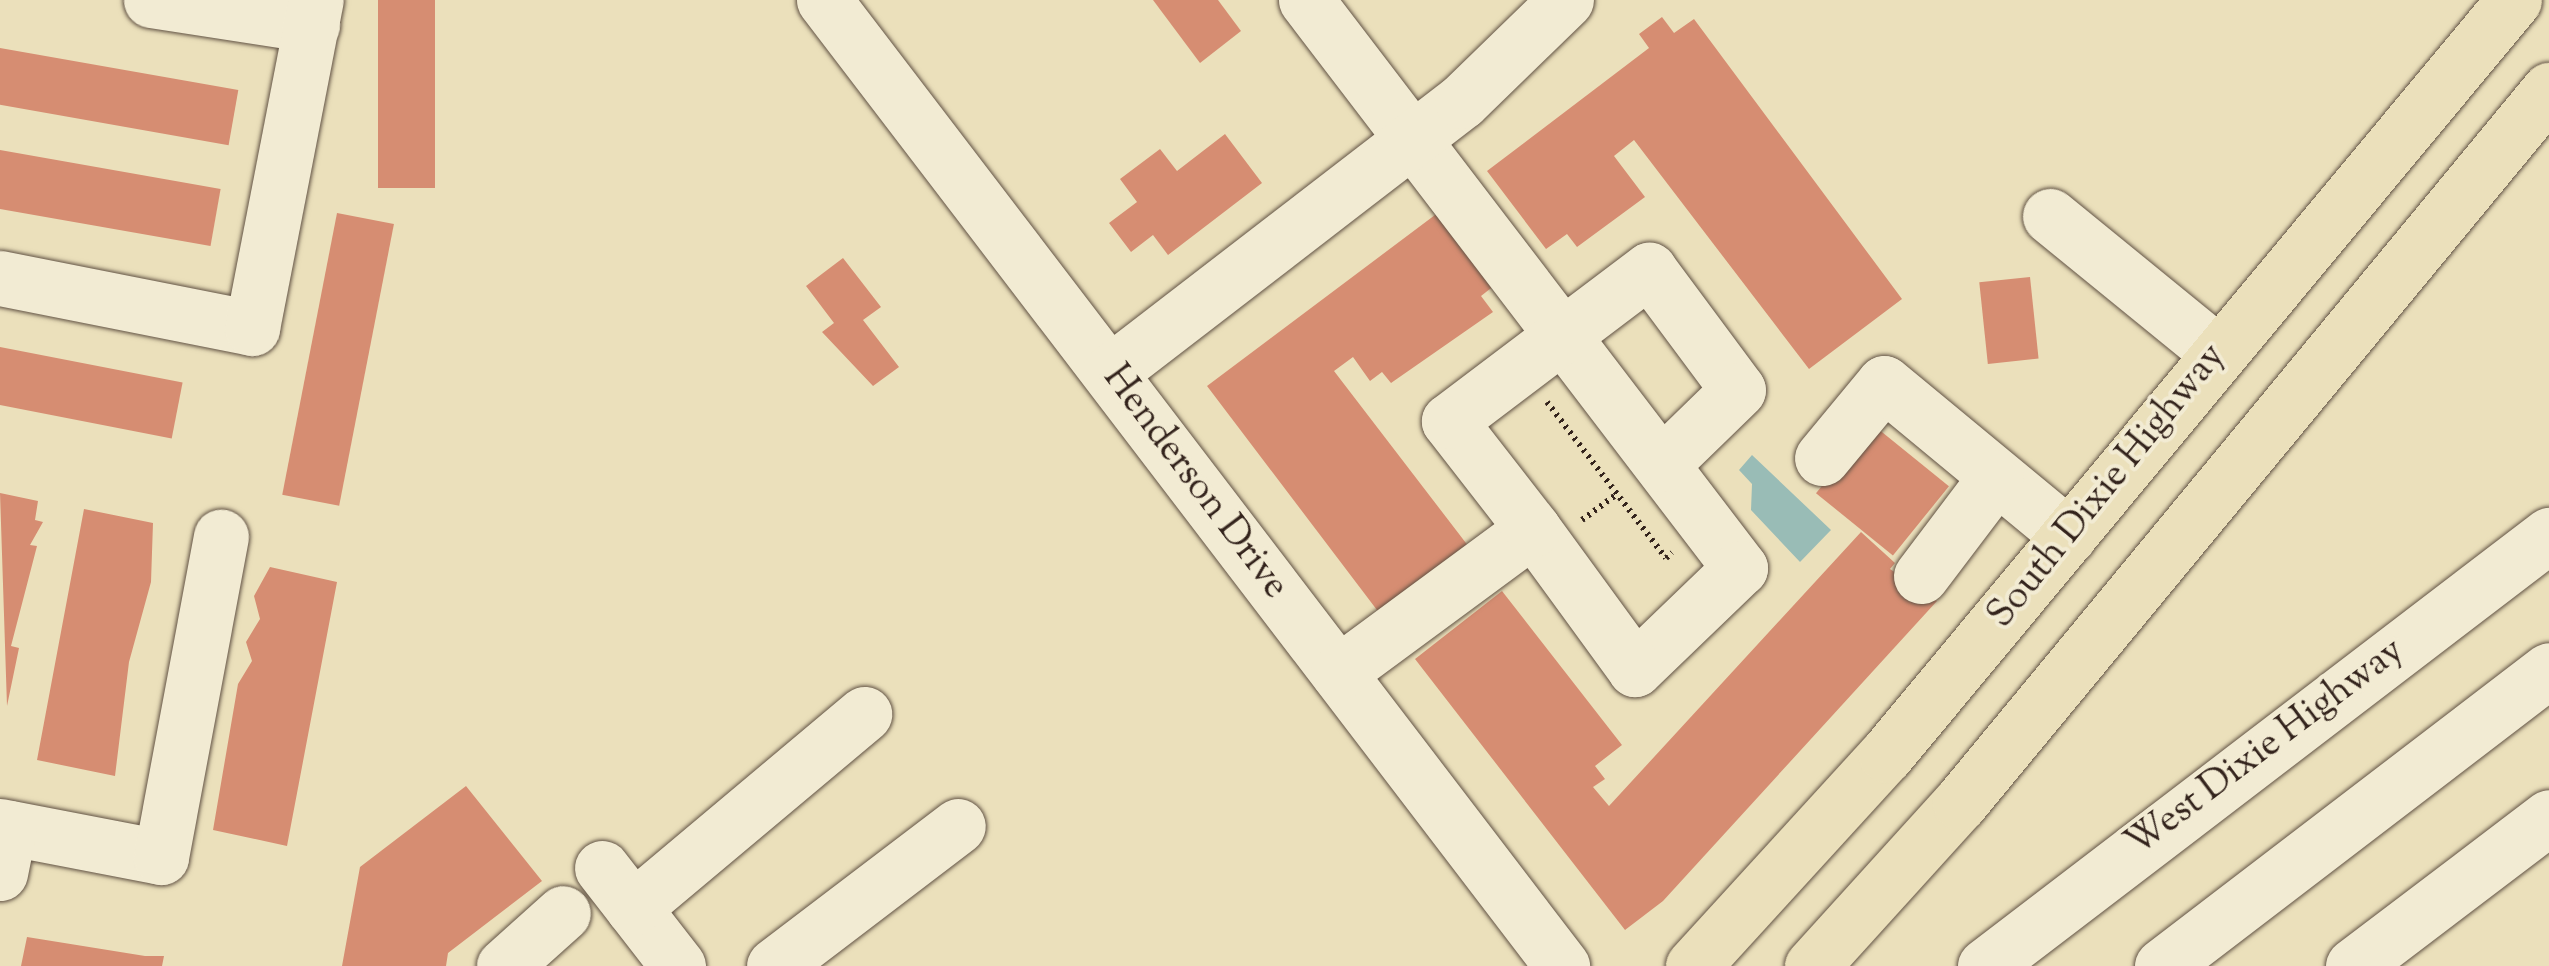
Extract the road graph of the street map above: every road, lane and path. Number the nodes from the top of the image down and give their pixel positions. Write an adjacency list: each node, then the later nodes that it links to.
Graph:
1 (151, 0): 6 (street)
2 (824, 0): 13 (street, Henderson Drive)
3 (1306, 0): 8 (street)
4 (1566, 0): 8 (street)
5 (2514, 0): 12 (highway, South Dixie Highway)
6 (314, 12): 10 (street)
7 (2549, 90): 36 (highway)
8 (1412, 139): 11 (street); 13 (street)
9 (2050, 216): 12 (street)
10 (0, 278)
11 (1565, 331): 15 (street); 15 (street); 19 (street)
12 (2218, 353): 21 (highway, South Dixie Highway)
13 (1110, 372): 25 (street, Henderson Drive)
14 (1822, 458): 16 (street)
15 (1662, 464): 19 (street)
16 (1996, 477): 21 (street); 23 (street)
17 (1617, 494): 18 (path)
18 (1586, 518)
19 (1533, 529): 25 (street)
20 (2549, 535): 37 (street, West Dixie Highway)
21 (2069, 536): 35 (highway, South Dixie Highway)
22 (221, 537): 29 (street)
23 (1920, 576)
24 (2549, 670): 38 (street)
25 (1338, 673): 34 (street, Henderson Drive)
26 (864, 714): 32 (street)
27 (2549, 817): 39 (street)
28 (958, 826): 33 (street)
29 (3, 842)
30 (563, 913): 31 (street)
31 (504, 966)
32 (678, 966)
33 (774, 966)
34 (1562, 966)
35 (1694, 966)
36 (1812, 966)
37 (1984, 966)
38 (2162, 966)
39 (2352, 966)

